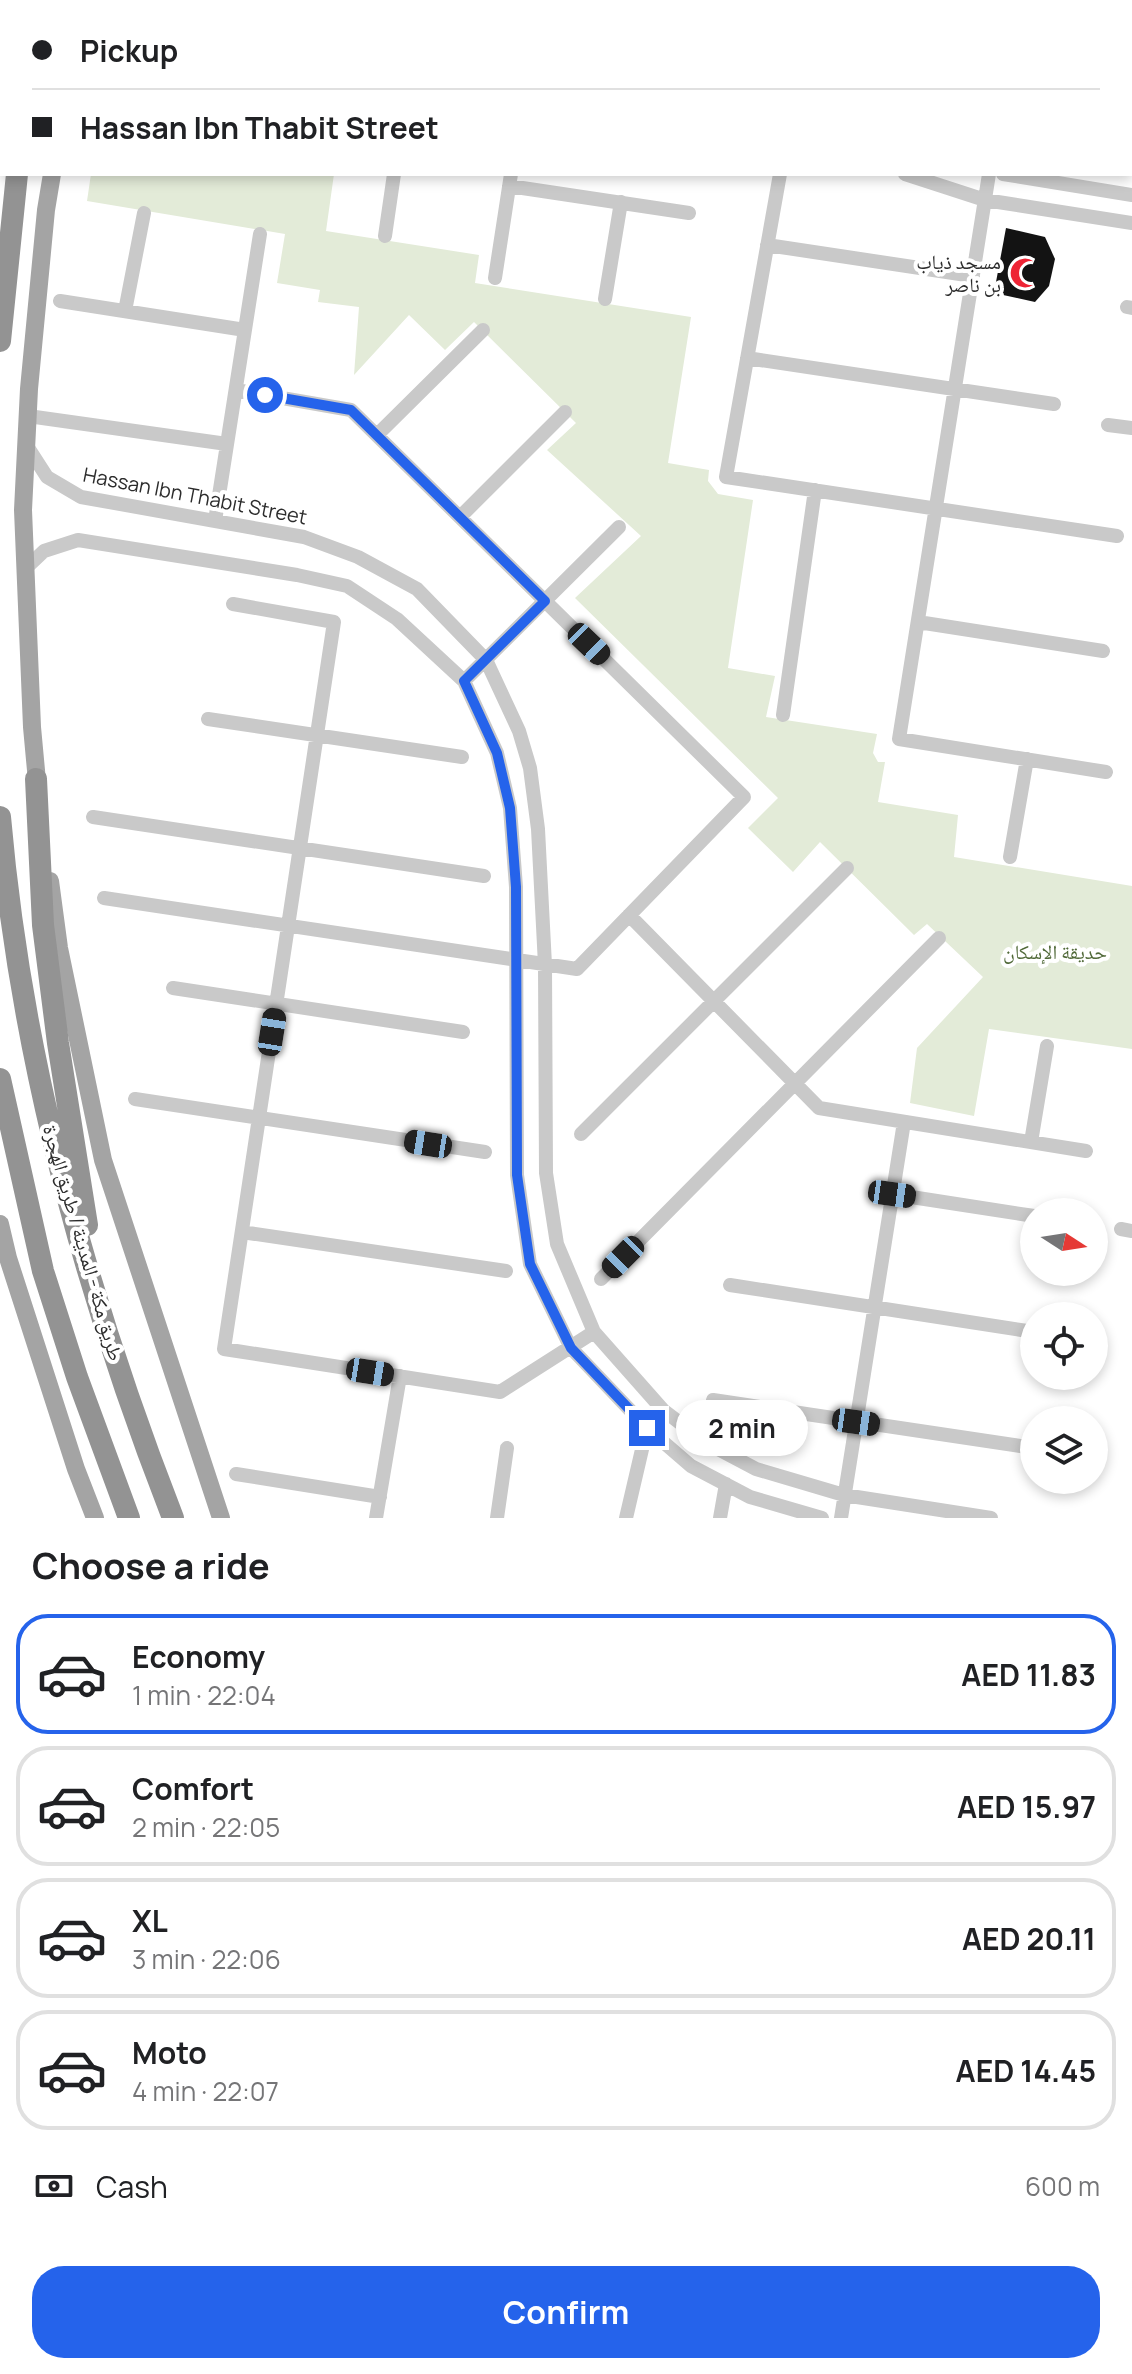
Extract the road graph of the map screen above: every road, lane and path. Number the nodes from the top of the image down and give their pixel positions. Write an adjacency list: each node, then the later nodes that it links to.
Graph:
1 (17, 176): 25 (highway)
2 (52, 176): 31 (main road)
3 (394, 176): 16 (street)
4 (780, 176): 17 (street)
5 (911, 176): 10 (street)
6 (989, 176): 10 (street)
7 (1015, 176): 9 (street)
8 (510, 180): 11 (street); 19 (street)
9 (1132, 195)
10 (985, 200): 14 (street); 18 (street)
11 (621, 202): 13 (street); 20 (street)
12 (144, 213): 22 (street)
13 (689, 213)
14 (1132, 223)
15 (260, 234): 23 (street)
16 (385, 236)
17 (767, 245): 18 (street); 26 (street)
18 (973, 276): 27 (street)
19 (495, 278)
20 (605, 299)
21 (60, 301): 22 (street)
22 (125, 311): 23 (street)
23 (245, 330): 28 (street)
24 (483, 330): 34 (street)
25 (0, 341)
26 (747, 358): 27 (street); 37 (street)
27 (955, 389): 29 (street); 38 (street)
28 (236, 390): 34 (street); 35 (street)
29 (1054, 404)
30 (565, 412): 39 (street)
31 (28, 416): 35 (street); 36 (main road)
32 (1108, 425): 33 (street)
33 (1132, 428)
34 (377, 435): 39 (street)
35 (227, 444): 40 (street)
36 (27, 446): 40 (street, Hassan Ibn Thabit Street); 43 (main road)
37 (815, 490): 38 (street); 50 (street)
38 (936, 508): 42 (street); 46 (street)
39 (460, 517): 44 (street)
40 (215, 521): 48 (street, Hassan Ibn Thabit Street)
41 (619, 527): 44 (street)
42 (1117, 536)
43 (25, 569): 49 (street); 56 (main road)
44 (545, 601): 48 (street); 64 (street)
45 (233, 604): 52 (street)
46 (918, 622): 47 (street); 54 (street)
47 (1103, 651)
48 (486, 660): 49 (street); 68 (street, Hassan Ibn Thabit Street)
49 (464, 681): 67 (street)
50 (783, 715)
51 (208, 719): 52 (street)
52 (317, 735): 53 (street); 59 (street)
53 (462, 757)
54 (1027, 759): 55 (street); 60 (street)
55 (1106, 772)
56 (36, 779): 95 (highway); 110 (main road)
57 (0, 817): 95 (highway, طريق مكة - المدينة / طريق الهجرة)
58 (93, 817): 59 (street)
59 (300, 848): 62 (street); 65 (street)
60 (1010, 857)
61 (847, 868): 70 (street)
62 (484, 876)
63 (104, 898): 65 (street)
64 (629, 915): 68 (street); 70 (street)
65 (288, 926): 67 (street); 71 (street)
66 (939, 938): 75 (street)
67 (516, 960): 68 (street); 96 (street)
68 (545, 965): 94 (street, Hassan Ibn Thabit Street)
69 (173, 988): 71 (street)
70 (714, 1002): 75 (street); 80 (street)
71 (276, 1004): 72 (street); 77 (street)
72 (463, 1032)
73 (1047, 1046): 81 (street)
74 (0, 1079): 87 (highway, طريق مكة - المدينة / طريق الهجرة)
75 (795, 1084): 78 (street); 90 (street)
76 (135, 1099): 77 (street)
77 (259, 1118): 83 (street); 88 (street)
78 (904, 1122): 81 (street); 84 (street)
79 (0, 1132): 87 (highway)
80 (581, 1134)
81 (1031, 1142): 82 (street)
82 (1086, 1151)
83 (485, 1152)
84 (892, 1194): 85 (street); 92 (street)
85 (1020, 1214)
86 (0, 1224): 107 (main road)
87 (32, 1225): 108 (highway, طريق مكة - المدينة / طريق الهجرة)
88 (242, 1232): 89 (street); 97 (street)
89 (506, 1271)
90 (601, 1279)
91 (730, 1285): 92 (street)
92 (874, 1307): 93 (street); 99 (street)
93 (1020, 1330)
94 (594, 1332): 96 (street); 105 (street, Hassan Ibn Thabit Street)
95 (111, 1344): 109 (highway, طريق مكة - المدينة / طريق الهجرة)
96 (571, 1348): 97 (street); 100 (street)
97 (400, 1376): 106 (street)
98 (713, 1400): 99 (street)
99 (856, 1422): 101 (street); 105 (street)
100 (647, 1428): 104 (street); 113 (street)
101 (1020, 1446)
102 (507, 1448): 112 (street)
103 (236, 1474): 106 (street)
104 (726, 1484): 114 (street); 115 (street)
105 (844, 1495): 116 (street); 117 (street, Hassan Ibn Thabit Street)
106 (380, 1497): 111 (street)
107 (95, 1518)
108 (129, 1518)
109 (173, 1518)
110 (221, 1518)
111 (376, 1518)
112 (497, 1518)
113 (626, 1518)
114 (720, 1518)
115 (822, 1518)
116 (841, 1518)
117 (991, 1518)

